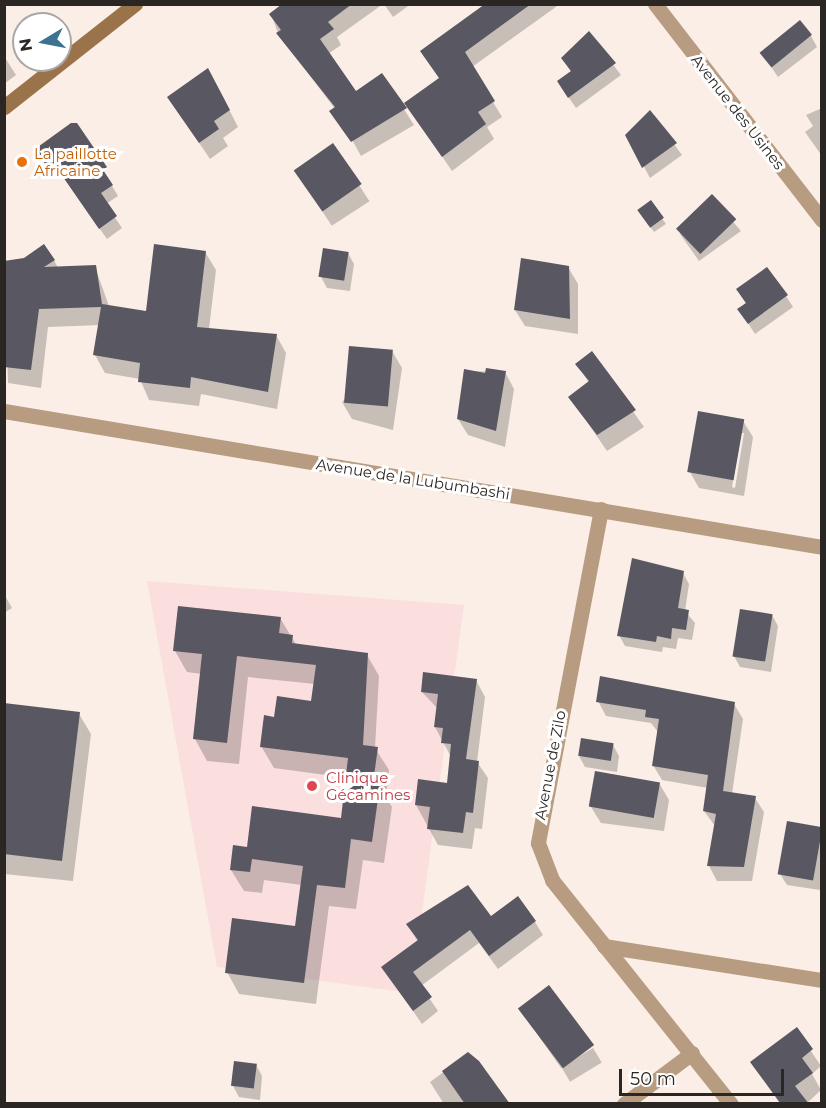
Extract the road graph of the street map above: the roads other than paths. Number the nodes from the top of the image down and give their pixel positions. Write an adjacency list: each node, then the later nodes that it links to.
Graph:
1 (135, 4): 3 (main road)
2 (655, 4): 4 (street, Avenue des Usines)
3 (4, 107)
4 (822, 220)
5 (4, 411): 6 (street, Avenue de la Lubumbashi)
6 (601, 509): 7 (street, Avenue de la Lubumbashi); 8 (street, Avenue de Zilo)
7 (822, 547)
8 (604, 946): 9 (street); 10 (street, Avenue de Zilo)
9 (822, 980)
10 (692, 1053): 11 (street); 12 (street, Avenue de Zilo)
11 (624, 1104)
12 (731, 1104)

